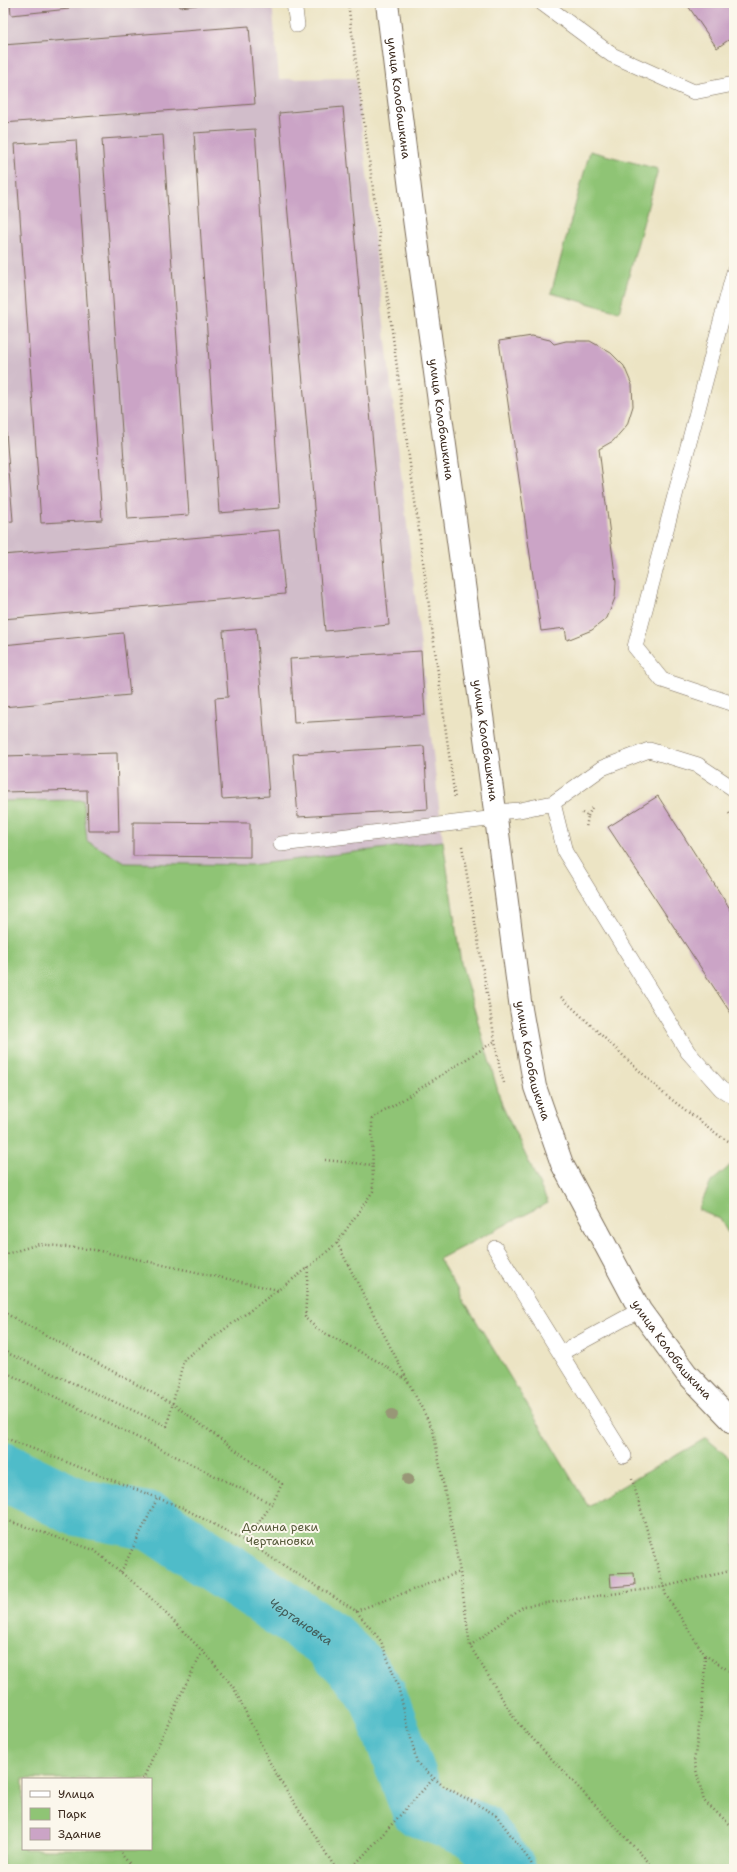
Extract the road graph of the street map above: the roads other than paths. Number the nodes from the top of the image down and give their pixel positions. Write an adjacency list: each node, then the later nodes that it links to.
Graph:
1 (294, 3): 4 (lane)
2 (387, 3): 10 (street, улица Колобашкина)
3 (542, 3): 5 (lane)
4 (297, 25)
5 (734, 84)
6 (734, 272): 7 (lane)
7 (734, 704)
8 (734, 789): 9 (lane)
9 (553, 802): 10 (lane); 12 (lane)
10 (496, 815): 11 (lane); 14 (street, улица Колобашкина)
11 (281, 844)
12 (734, 1097)
13 (495, 1248): 15 (lane)
14 (640, 1310): 15 (lane); 16 (street, улица Колобашкина)
15 (561, 1353): 17 (lane)
16 (734, 1423)
17 (624, 1456)

